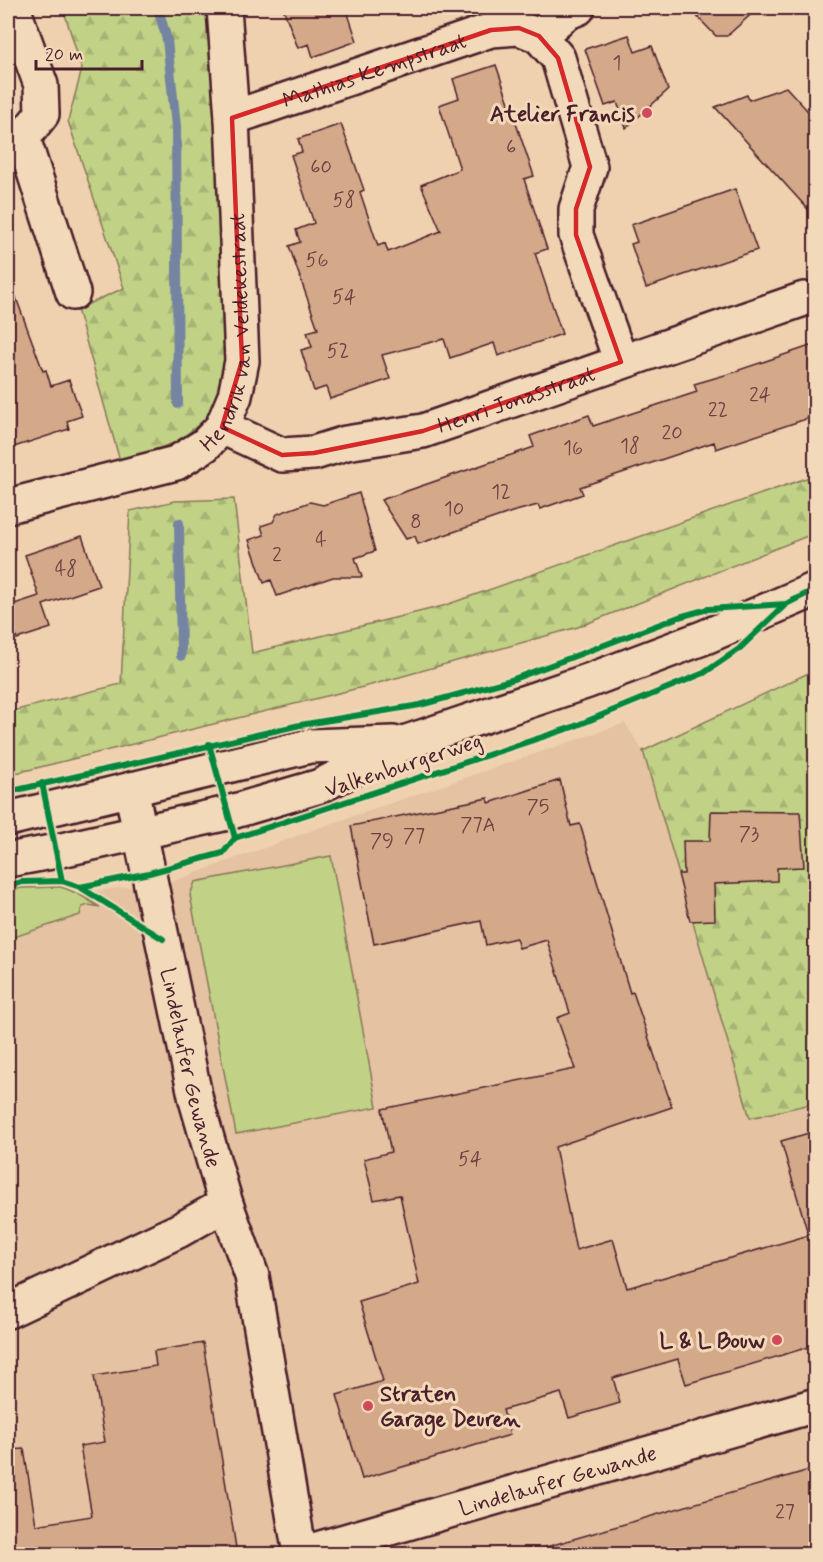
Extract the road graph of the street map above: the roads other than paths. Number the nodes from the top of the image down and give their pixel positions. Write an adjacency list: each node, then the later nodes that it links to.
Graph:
1 (13, 8): 6 (street)
2 (224, 8): 5 (street, Hendrik van Veldekestraat)
3 (578, 8): 4 (street)
4 (539, 36): 5 (street, Mathias Kempstraat); 9 (street)
5 (232, 118): 10 (street, Hendrik van Veldekestraat)
6 (15, 140): 7 (street)
7 (73, 294)
8 (804, 299): 9 (street, Henri Jonasstraat)
9 (621, 362): 10 (street, Henri Jonasstraat)
10 (222, 427): 11 (street, Hendrik van Veldekestraat)
11 (8, 506)
12 (816, 589): 13 (street, Valkenburgerweg)
13 (404, 743): 14 (street, Valkenburgerweg); 16 (street, Valkenburgerweg)
14 (131, 789): 15 (street, Valkenburgerweg); 16 (street, Lindelaufer Gewande)
15 (8, 819)
16 (141, 833): 17 (street, Valkenburgerweg); 18 (street, Lindelaufer Gewande)
17 (8, 860)
18 (226, 1204): 19 (street); 21 (street, Lindelaufer Gewande)
19 (8, 1311)
20 (816, 1405): 21 (street, Lindelaufer Gewande)
21 (300, 1554)

